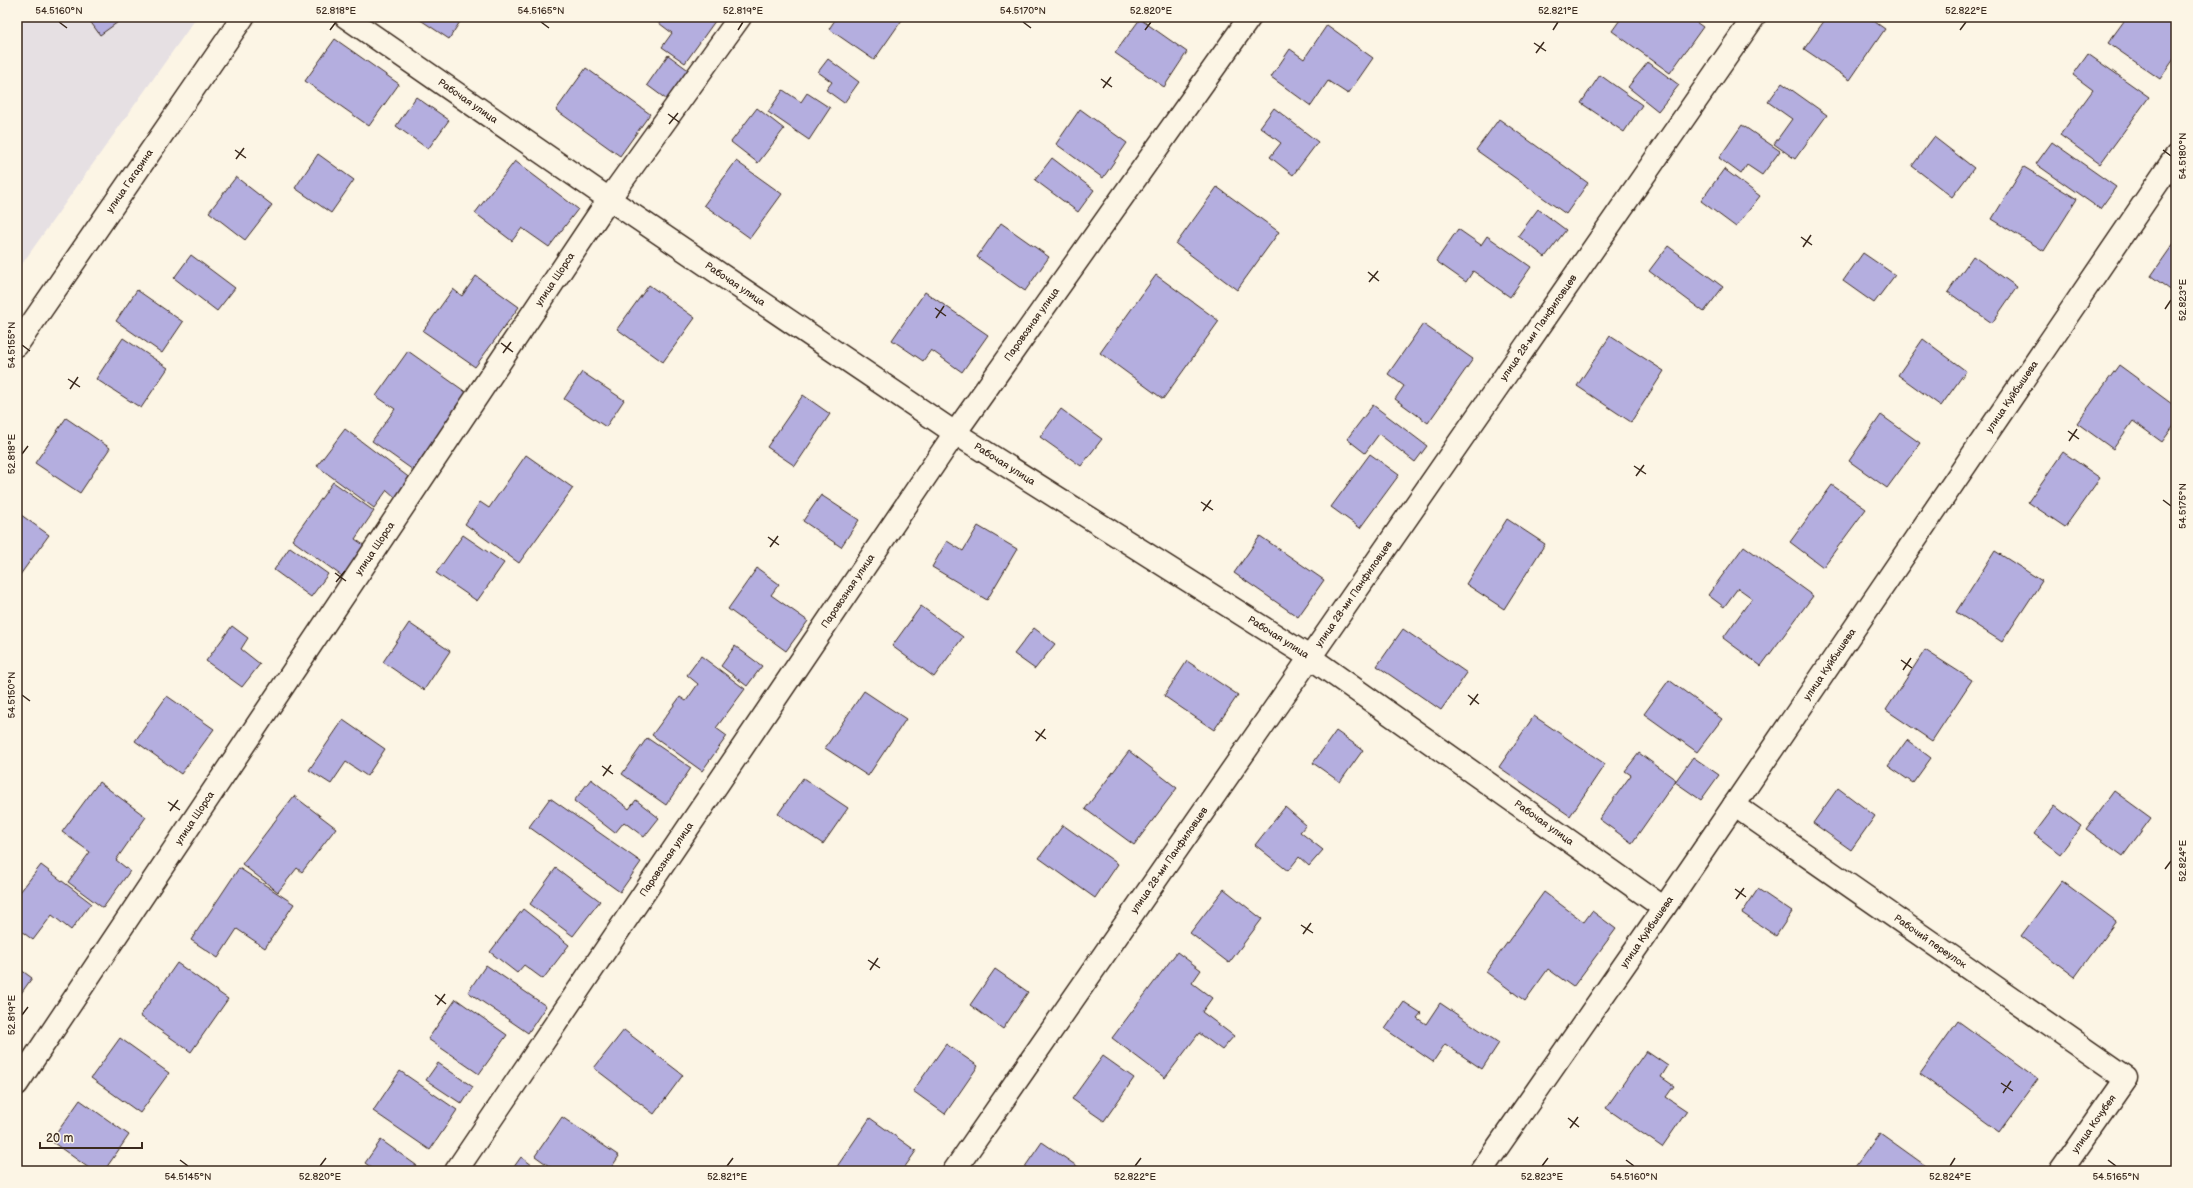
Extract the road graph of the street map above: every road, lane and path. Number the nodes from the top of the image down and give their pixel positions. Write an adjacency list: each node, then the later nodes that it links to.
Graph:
1 (243, 17): 8 (street, улица Гагарина)
2 (346, 17): 7 (street, Рабочая улица)
3 (740, 17): 7 (street, улица Щорса)
4 (1250, 17): 9 (street, Паровозная улица)
5 (1754, 17): 10 (street, улица 28-ми Панфиловцев)
6 (2176, 156): 11 (street, улица Куйбышева)
7 (610, 199): 9 (street, Рабочая улица); 14 (street, улица Щорса)
8 (17, 345)
9 (955, 433): 10 (street, Рабочая улица); 15 (street, Паровозная улица)
10 (1311, 658): 12 (street, Рабочая улица); 16 (street, улица 28-ми Панфиловцев)
11 (1734, 805): 12 (street, улица Куйбышева); 13 (street, Рабочий переулок)
12 (1664, 908): 17 (street, улица Куйбышева)
13 (2126, 1078): 18 (street, улица Кочубея)
14 (17, 1084)
15 (456, 1171)
16 (954, 1171)
17 (1481, 1171)
18 (2061, 1171)

